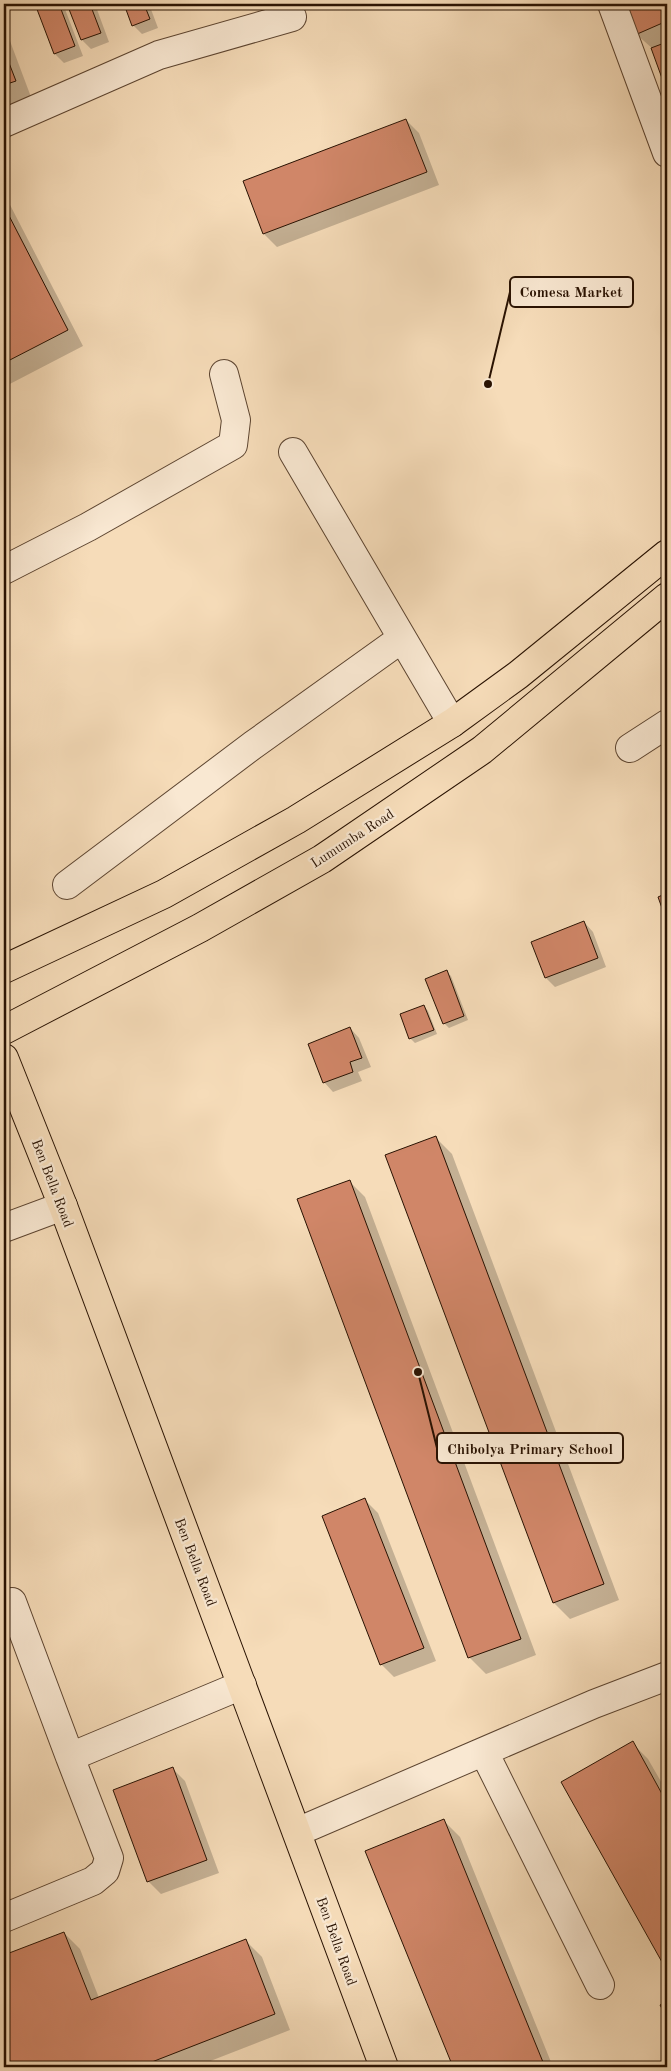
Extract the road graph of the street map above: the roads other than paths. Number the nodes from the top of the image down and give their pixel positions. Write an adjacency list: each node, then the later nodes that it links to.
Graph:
1 (612, 4): 4 (street)
2 (292, 17): 3 (street)
3 (4, 123)
4 (667, 153)
5 (224, 374): 8 (street)
6 (293, 452): 10 (street)
7 (667, 554): 11 (main road)
8 (4, 570)
9 (667, 598): 16 (main road, Lumumba Road)
10 (402, 639): 11 (street); 14 (street)
11 (452, 723): 15 (main road)
12 (667, 724): 13 (street)
13 (630, 748)
14 (67, 885)
15 (4, 969)
16 (4, 1030)
17 (4, 1058): 18 (main road, Ben Bella Road)
18 (63, 1206): 19 (street); 22 (main road, Ben Bella Road)
19 (4, 1228)
20 (12, 1602): 24 (street)
21 (667, 1676): 23 (street)
22 (242, 1685): 24 (street); 25 (main road, Ben Bella Road)
23 (484, 1752): 25 (street); 27 (street)
24 (70, 1757): 26 (street)
25 (296, 1832): 28 (main road, Ben Bella Road)
26 (4, 1918)
27 (600, 1985)
28 (384, 2067)

